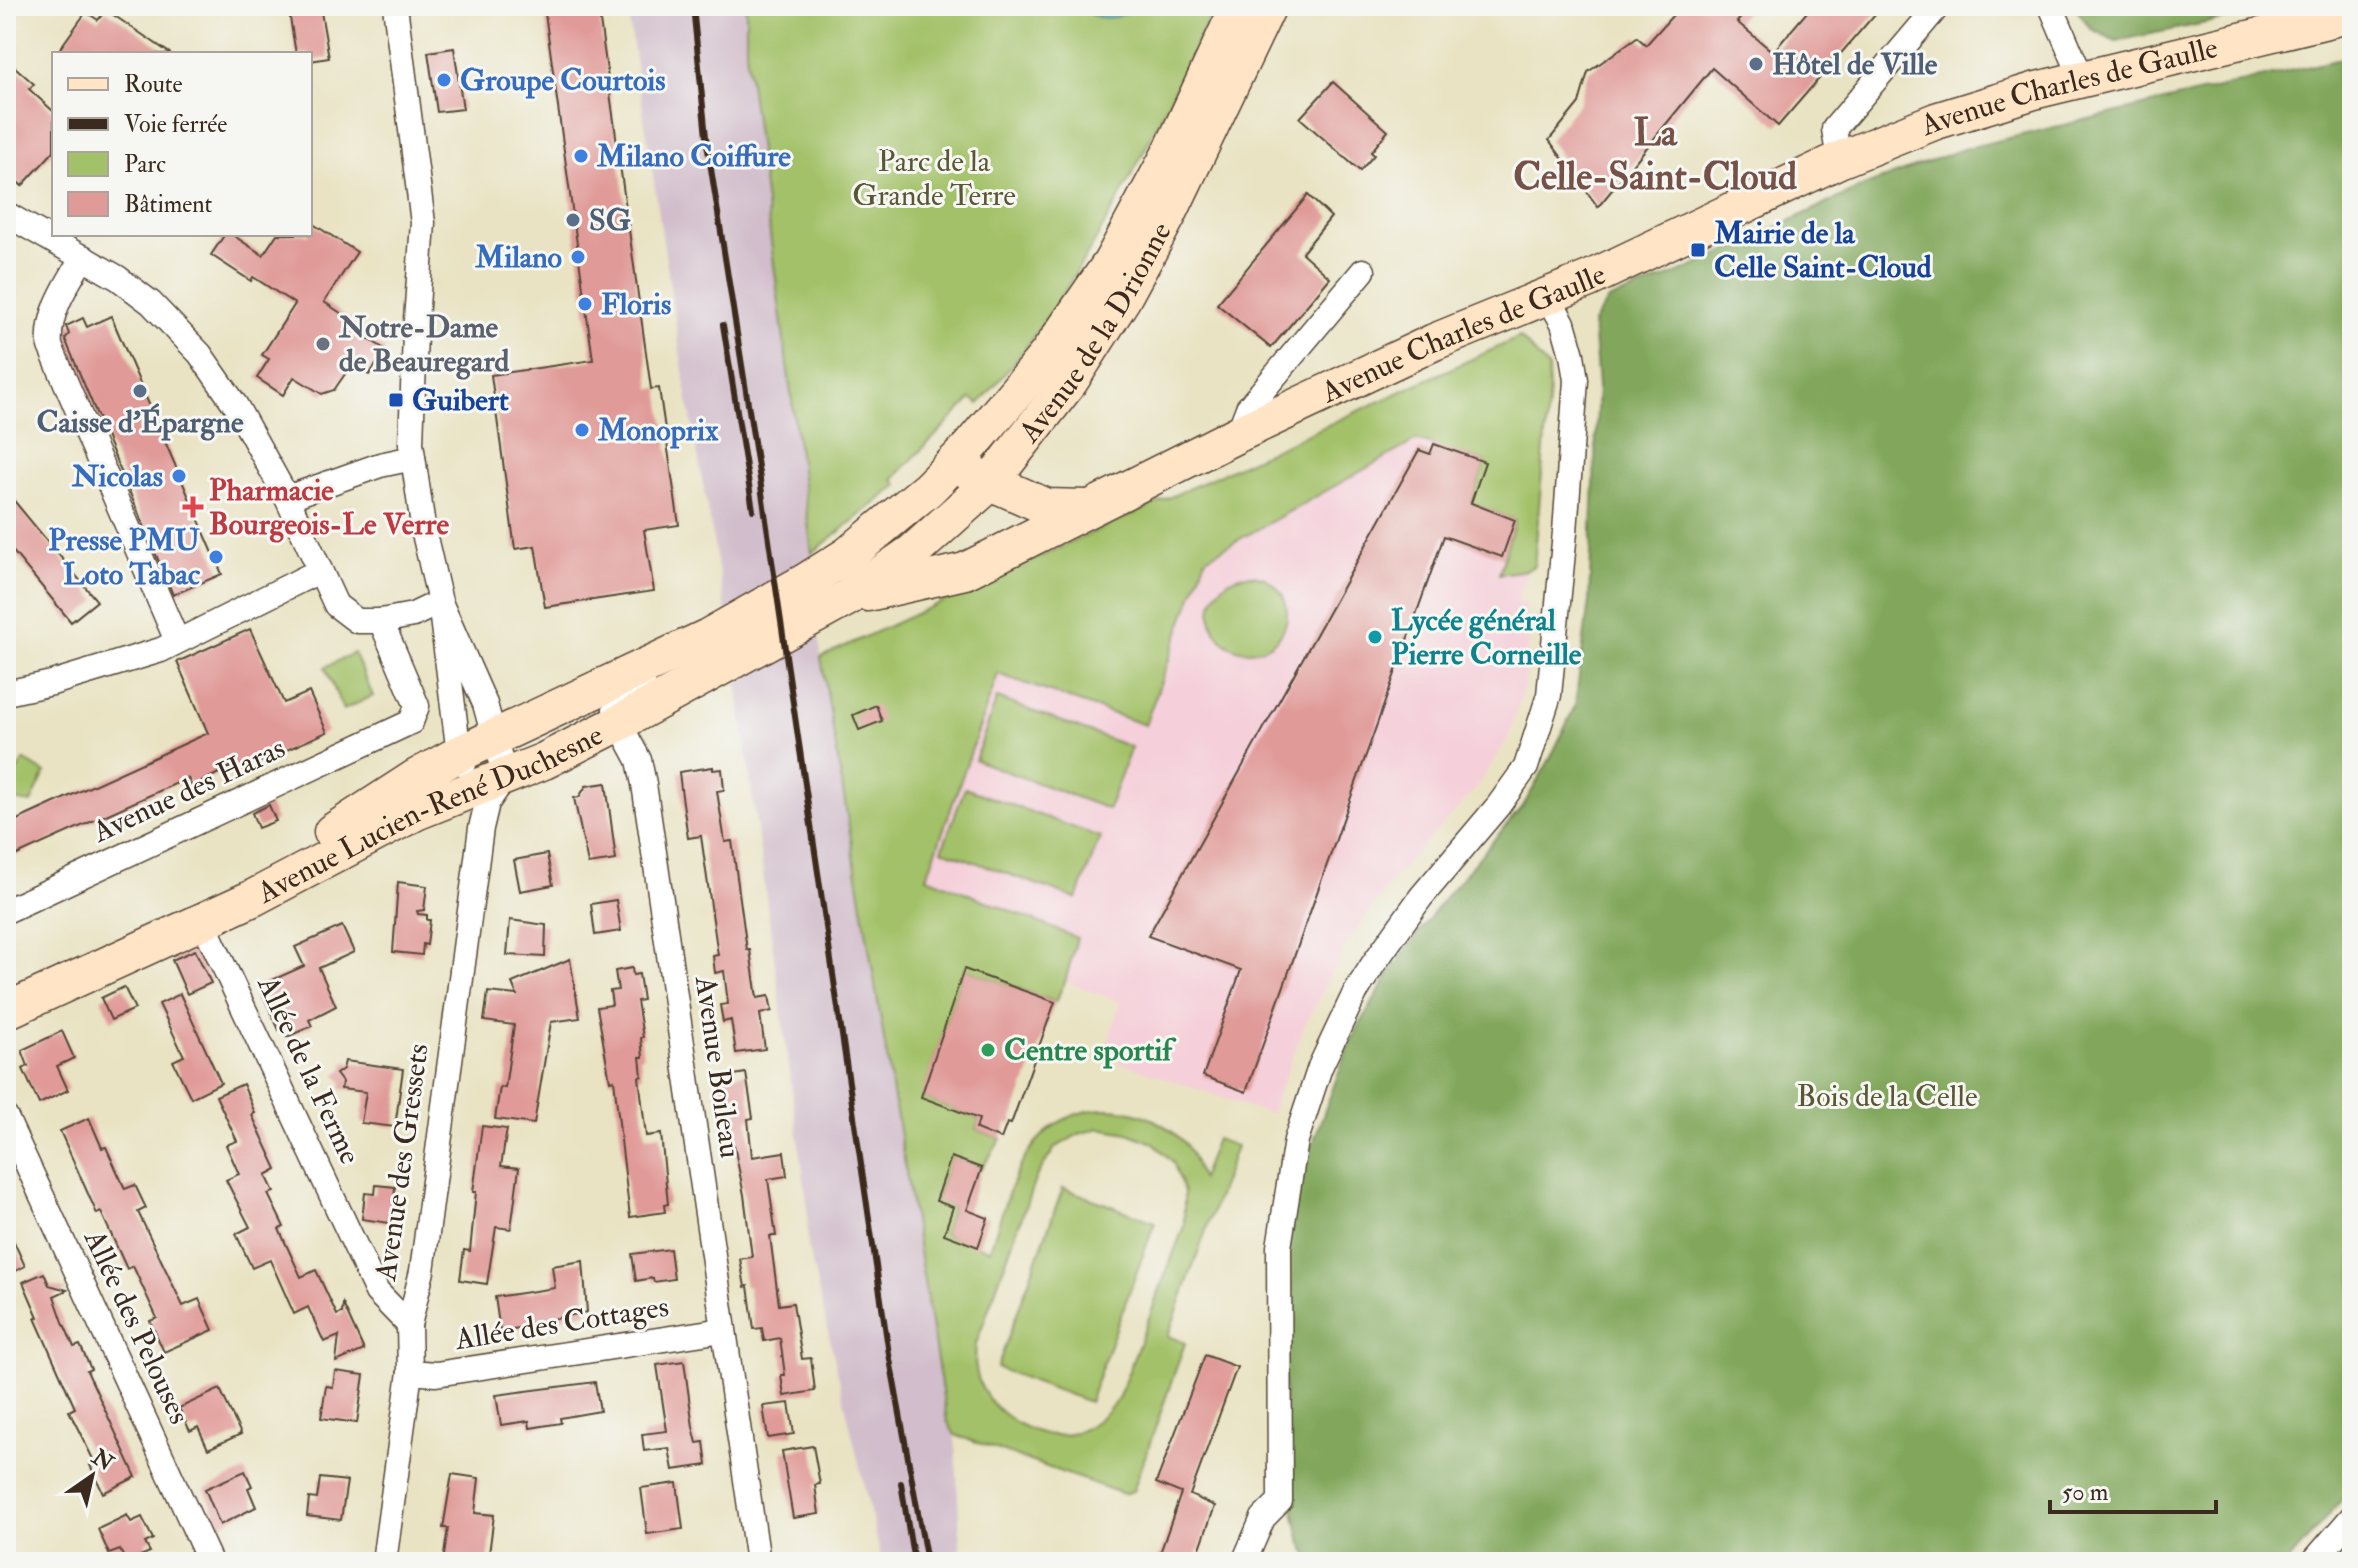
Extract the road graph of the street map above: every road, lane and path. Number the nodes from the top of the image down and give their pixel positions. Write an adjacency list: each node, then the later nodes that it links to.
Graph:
1 (395, 6): 14 (street)
2 (1239, 6): 15 (main road, Avenue de la Drionne)
3 (1268, 6): 16 (main road, Avenue de la Drionne)
4 (1938, 6): 8 (street)
5 (2051, 6): 7 (street)
6 (2352, 14): 7 (main road, Avenue Charles de Gaulle)
7 (2082, 79): 8 (main road, Avenue Charles de Gaulle)
8 (1839, 160): 12 (main road, Avenue Charles de Gaulle)
9 (6, 214): 10 (street)
10 (83, 257): 18 (street); 28 (street)
11 (1363, 271): 13 (street)
12 (1547, 295): 13 (main road, Avenue Charles de Gaulle); 46 (street)
13 (1238, 434): 19 (main road, Avenue Charles de Gaulle)
14 (413, 458): 18 (street); 25 (street)
15 (954, 465): 16 (main road, Avenue Charles de Gaulle); 17 (main road, Avenue de la Drionne)
16 (990, 483): 19 (main road, Avenue Charles de Gaulle); 20 (main road, Avenue de la Drionne)
17 (928, 489): 20 (main road); 23 (main road, Avenue de la Drionne)
18 (287, 498): 21 (street)
19 (1087, 508): 22 (main road, Avenue Charles de Gaulle)
20 (927, 541): 22 (main road); 24 (main road, Avenue de la Drionne)
21 (319, 571): 26 (street); 28 (street)
22 (965, 571): 24 (main road, Avenue Charles de Gaulle)
23 (805, 582): 27 (main road, Avenue Lucien-René Duchesne)
24 (847, 598): 30 (main road, Avenue Lucien-René Duchesne)
25 (440, 602): 26 (street); 31 (street); 32 (street)
26 (381, 621): 34 (street, Avenue des Haras)
27 (708, 637): 30 (street); 31 (main road, Avenue Lucien-René Duchesne)
28 (177, 641): 29 (street)
29 (6, 693)
30 (619, 723): 33 (main road, Avenue Lucien-René Duchesne); 40 (street, Avenue Boileau)
31 (494, 737): 32 (main road, Avenue Lucien-René Duchesne); 33 (street)
32 (459, 754): 33 (street); 36 (main road, Avenue Lucien-René Duchesne)
33 (489, 782): 35 (main road, Avenue Lucien-René Duchesne); 39 (street, Avenue des Gressets)
34 (6, 911)
35 (203, 922): 37 (main road, Avenue Lucien-René Duchesne); 39 (street, Allée de la Ferme)
36 (6, 989)
37 (6, 1011)
38 (6, 1118): 43 (street, Allée des Pelouses)
39 (409, 1325): 41 (street, Avenue des Gressets)
40 (723, 1330): 41 (street, Allée des Cottages); 45 (street, Avenue Boileau)
41 (410, 1372): 44 (street, Avenue des Gressets)
42 (2352, 1517): 47 (street)
43 (210, 1562)
44 (384, 1562)
45 (758, 1562)
46 (1244, 1562)
47 (2313, 1562)

